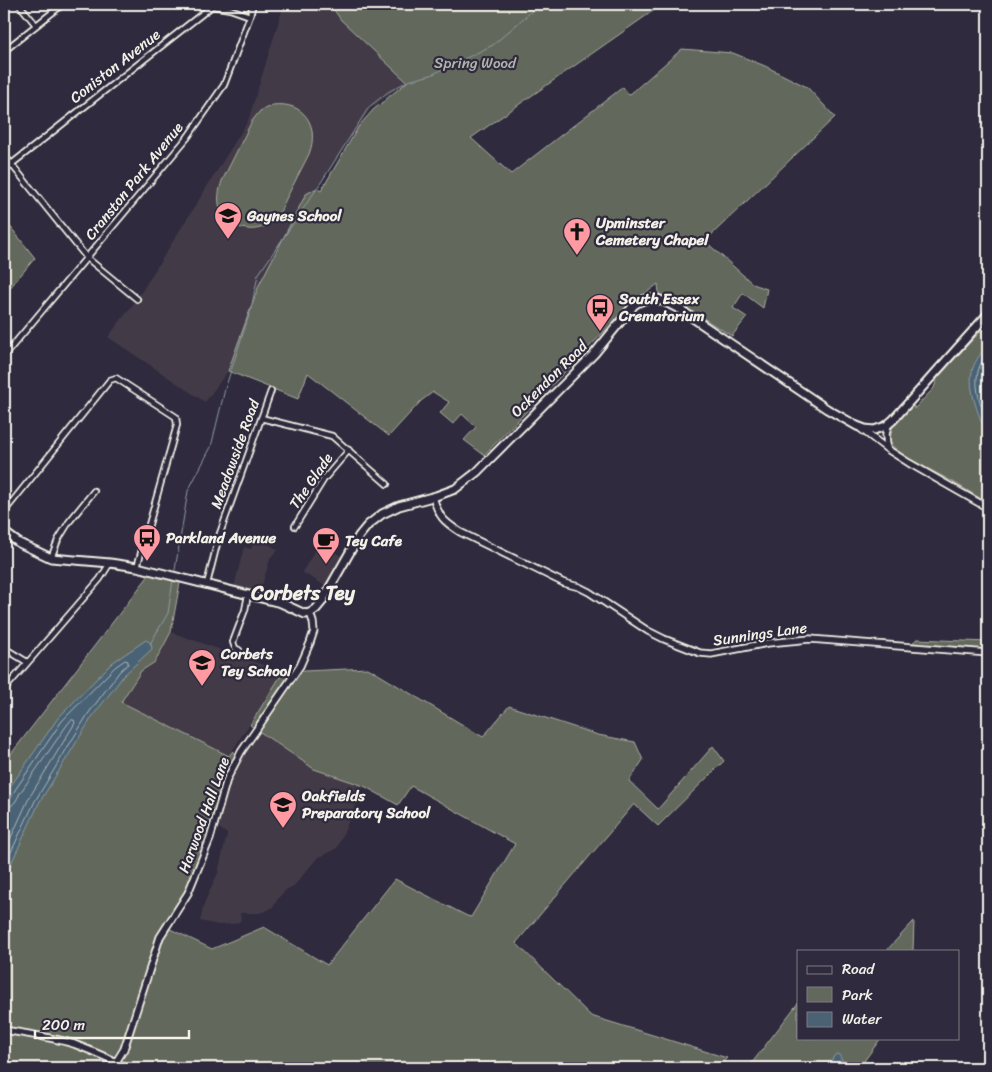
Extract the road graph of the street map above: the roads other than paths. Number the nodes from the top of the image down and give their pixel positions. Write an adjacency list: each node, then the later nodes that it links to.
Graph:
1 (18, 4): 5 (street)
2 (63, 4): 5 (street)
3 (253, 4): 4 (street, Cranston Park Avenue)
4 (250, 16): 8 (street, Coniston Avenue); 10 (street, Cranston Park Avenue)
5 (36, 25): 6 (street)
6 (4, 51)
7 (4, 155): 8 (street)
8 (11, 164): 9 (street, Coniston Avenue); 10 (street)
9 (4, 170)
10 (87, 258): 11 (street); 13 (street, Cranston Park Avenue)
11 (137, 299)
12 (988, 314): 16 (main road)
13 (4, 356)
14 (271, 392): 15 (street, Meadowside Road)
15 (261, 418): 19 (street); 30 (street, Meadowside Road)
16 (888, 424): 17 (main road, Ockendon Road); 18 (street)
17 (858, 426): 18 (street); 22 (main road, Ockendon Road)
18 (887, 448): 23 (street)
19 (349, 450): 20 (street); 25 (street, The Glade)
20 (387, 484)
21 (94, 491): 27 (street)
22 (433, 497): 32 (main road, Ockendon Road); 35 (street, Sunnings Lane)
23 (988, 508)
24 (4, 512): 29 (street)
25 (295, 526)
26 (4, 532): 27 (main road)
27 (51, 558): 28 (main road)
28 (110, 563): 29 (main road); 36 (street)
29 (137, 566): 30 (main road)
30 (207, 584): 31 (main road)
31 (248, 595): 32 (main road); 34 (street)
32 (310, 613): 39 (street, Harwood Hall Lane)
33 (4, 648): 36 (street)
34 (239, 650)
35 (988, 653)
36 (27, 662): 37 (street)
37 (4, 690)
38 (4, 1030): 39 (street)
39 (116, 1062): 40 (street)
40 (128, 1068)

